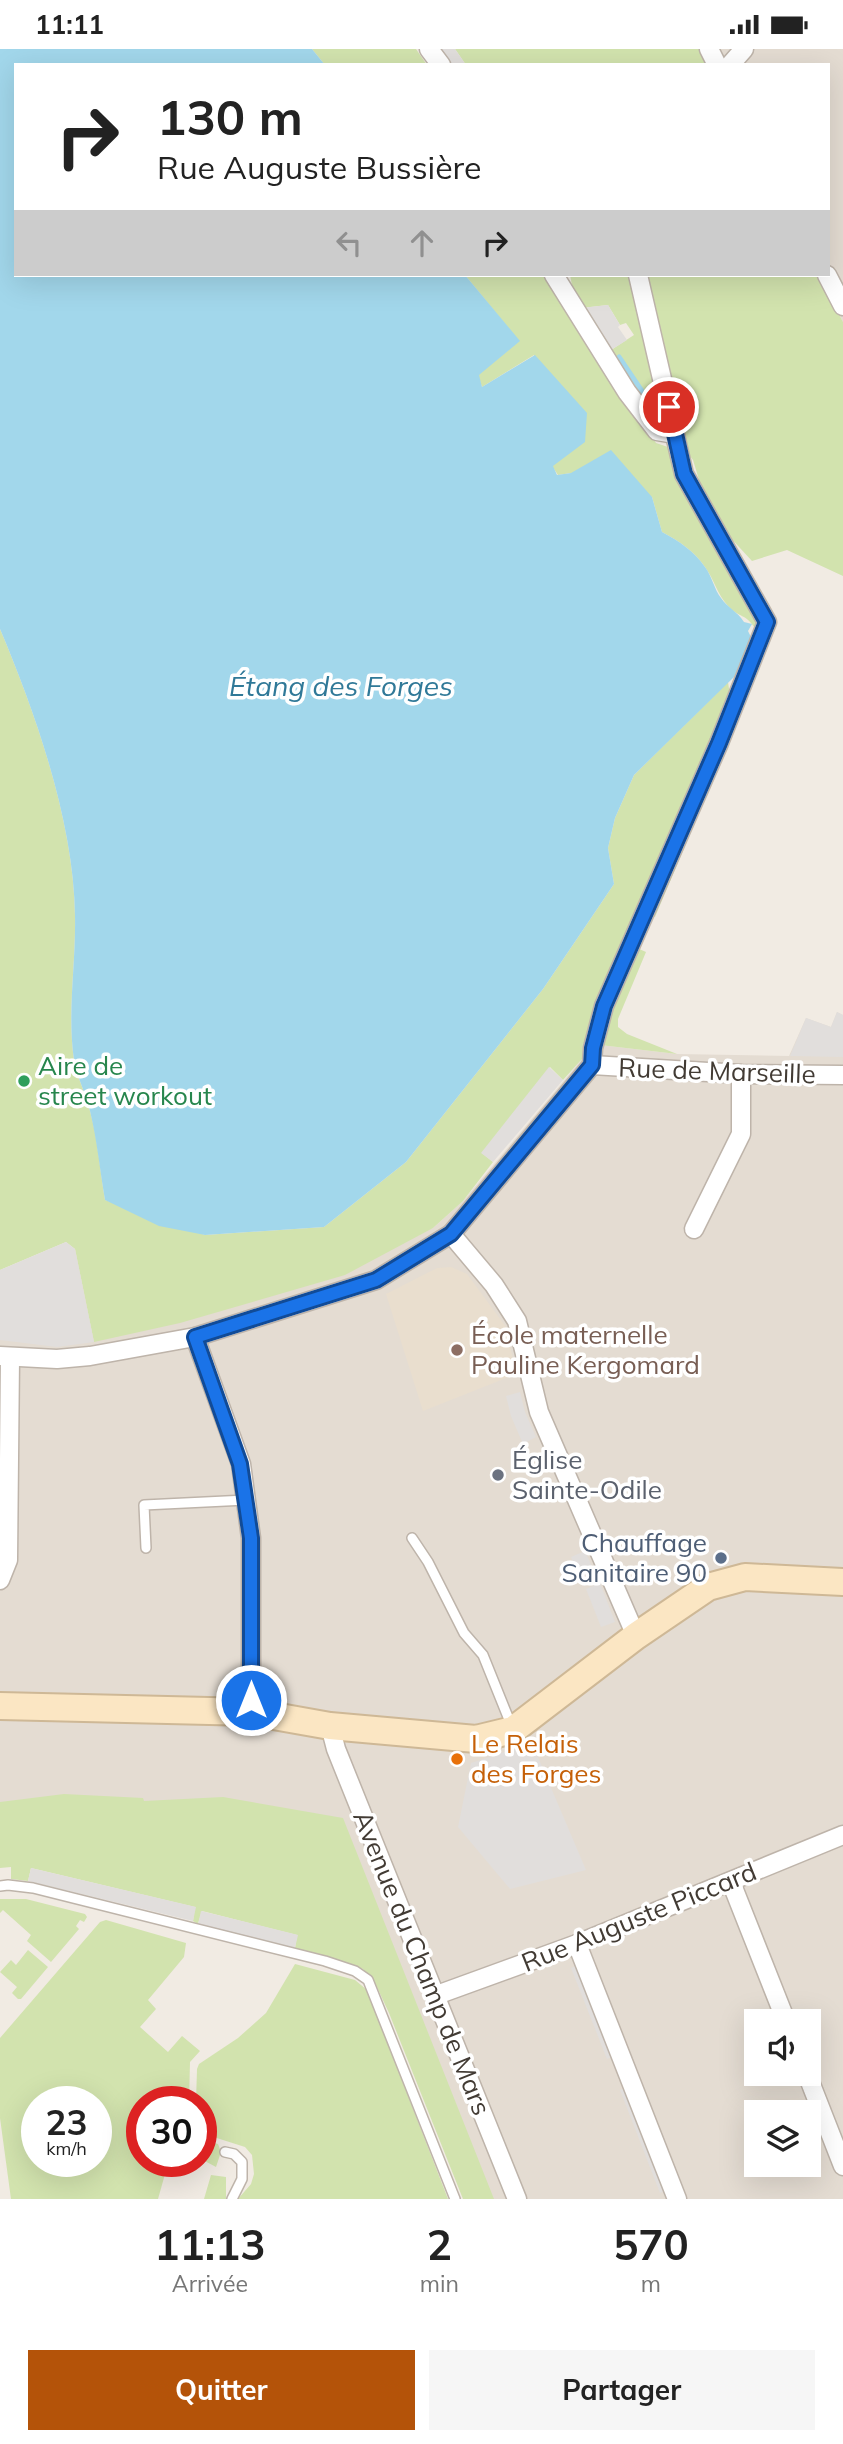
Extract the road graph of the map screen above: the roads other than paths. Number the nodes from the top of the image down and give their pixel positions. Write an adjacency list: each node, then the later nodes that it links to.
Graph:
1 (744, 49): 2 (street)
2 (732, 63)
3 (555, 277): 7 (street)
4 (638, 277): 7 (street)
5 (828, 277): 6 (street)
6 (843, 306)
7 (675, 434): 8 (street)
8 (592, 1065): 9 (street, Rue de Marseille); 12 (street)
9 (741, 1074): 10 (street, Rue de Marseille); 11 (street)
10 (843, 1075)
11 (694, 1229)
12 (451, 1234): 13 (street); 20 (street)
13 (195, 1337): 14 (street); 15 (street)
14 (5, 1357): 18 (street)
15 (246, 1500): 17 (lane); 22 (street)
16 (412, 1538): 24 (lane)
17 (146, 1548)
18 (0, 1580)
19 (843, 1582): 20 (main road)
20 (636, 1636): 24 (main road)
21 (0, 1706): 22 (main road)
22 (251, 1712): 23 (main road)
23 (330, 1726): 24 (main road); 29 (street, Avenue du Champ de Mars)
24 (513, 1730)
25 (843, 1835): 26 (street, Rue Auguste Piccard)
26 (731, 1882): 28 (street, Rue Auguste Piccard); 30 (street)
27 (0, 1886): 35 (lane)
28 (577, 1944): 29 (street, Rue Auguste Piccard); 37 (street)
29 (434, 1997): 36 (street, Avenue du Champ de Mars)
30 (781, 2009)
31 (812, 2086): 33 (street)
32 (225, 2152): 34 (lane)
33 (843, 2166)
34 (232, 2199)
35 (455, 2199)
36 (517, 2199)
37 (677, 2199)

